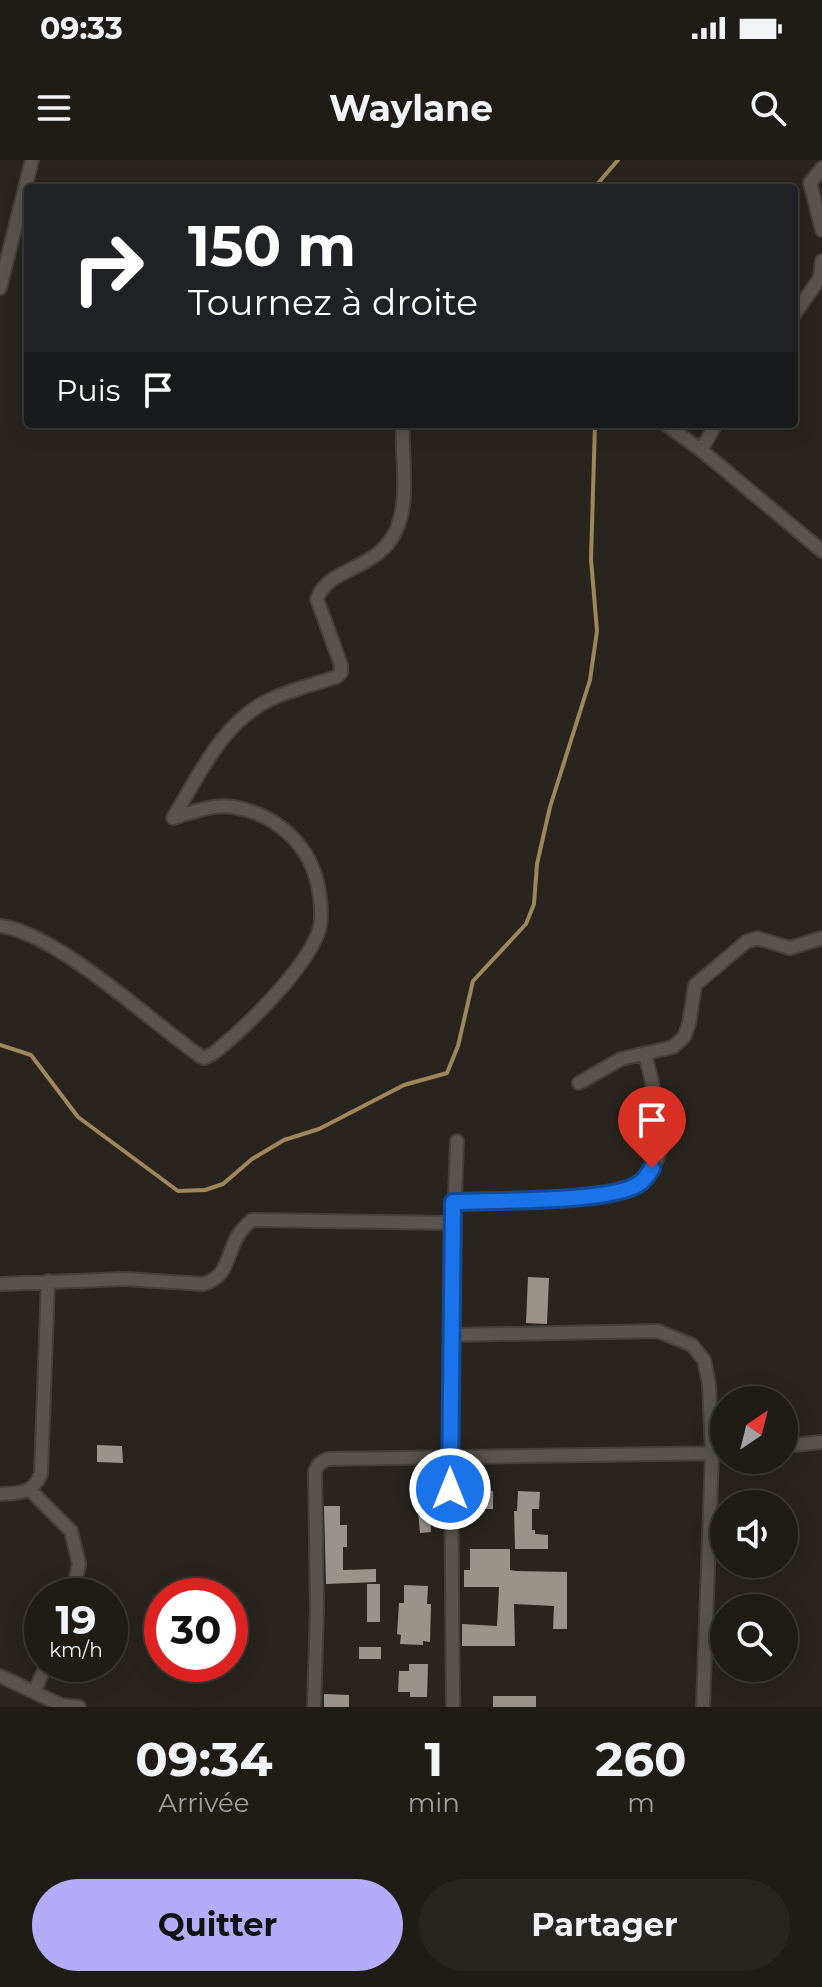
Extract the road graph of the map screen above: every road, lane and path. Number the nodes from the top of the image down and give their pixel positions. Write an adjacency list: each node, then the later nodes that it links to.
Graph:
1 (32, 160): 3 (street)
2 (822, 168): 6 (street)
3 (26, 184)
4 (24, 192): 7 (street)
5 (24, 230): 7 (street)
6 (822, 230)
7 (14, 231): 10 (street)
8 (822, 261): 9 (street)
9 (821, 277): 11 (street)
10 (0, 288)
11 (798, 309)
12 (403, 428): 17 (street)
13 (671, 428): 15 (street)
14 (714, 428): 15 (street)
15 (701, 450): 16 (street)
16 (822, 551)
17 (0, 926)
18 (822, 938): 19 (street)
19 (645, 1053): 20 (street); 22 (street)
20 (579, 1083)
21 (457, 1141): 22 (street)
22 (453, 1202): 23 (street)
23 (453, 1223): 24 (street); 26 (street)
24 (48, 1281): 25 (street); 33 (street)
25 (0, 1284)
26 (450, 1335): 27 (street); 31 (street)
27 (710, 1392)
28 (822, 1442): 29 (street)
29 (798, 1445)
30 (710, 1453): 31 (street)
31 (450, 1458): 40 (street); 41 (street)
32 (717, 1474): 42 (street)
33 (30, 1490): 34 (street); 35 (street)
34 (0, 1494)
35 (76, 1578)
36 (0, 1676): 38 (street)
37 (39, 1682): 38 (street)
38 (34, 1692): 39 (street)
39 (79, 1707)
40 (314, 1707)
41 (453, 1707)
42 (703, 1707)

